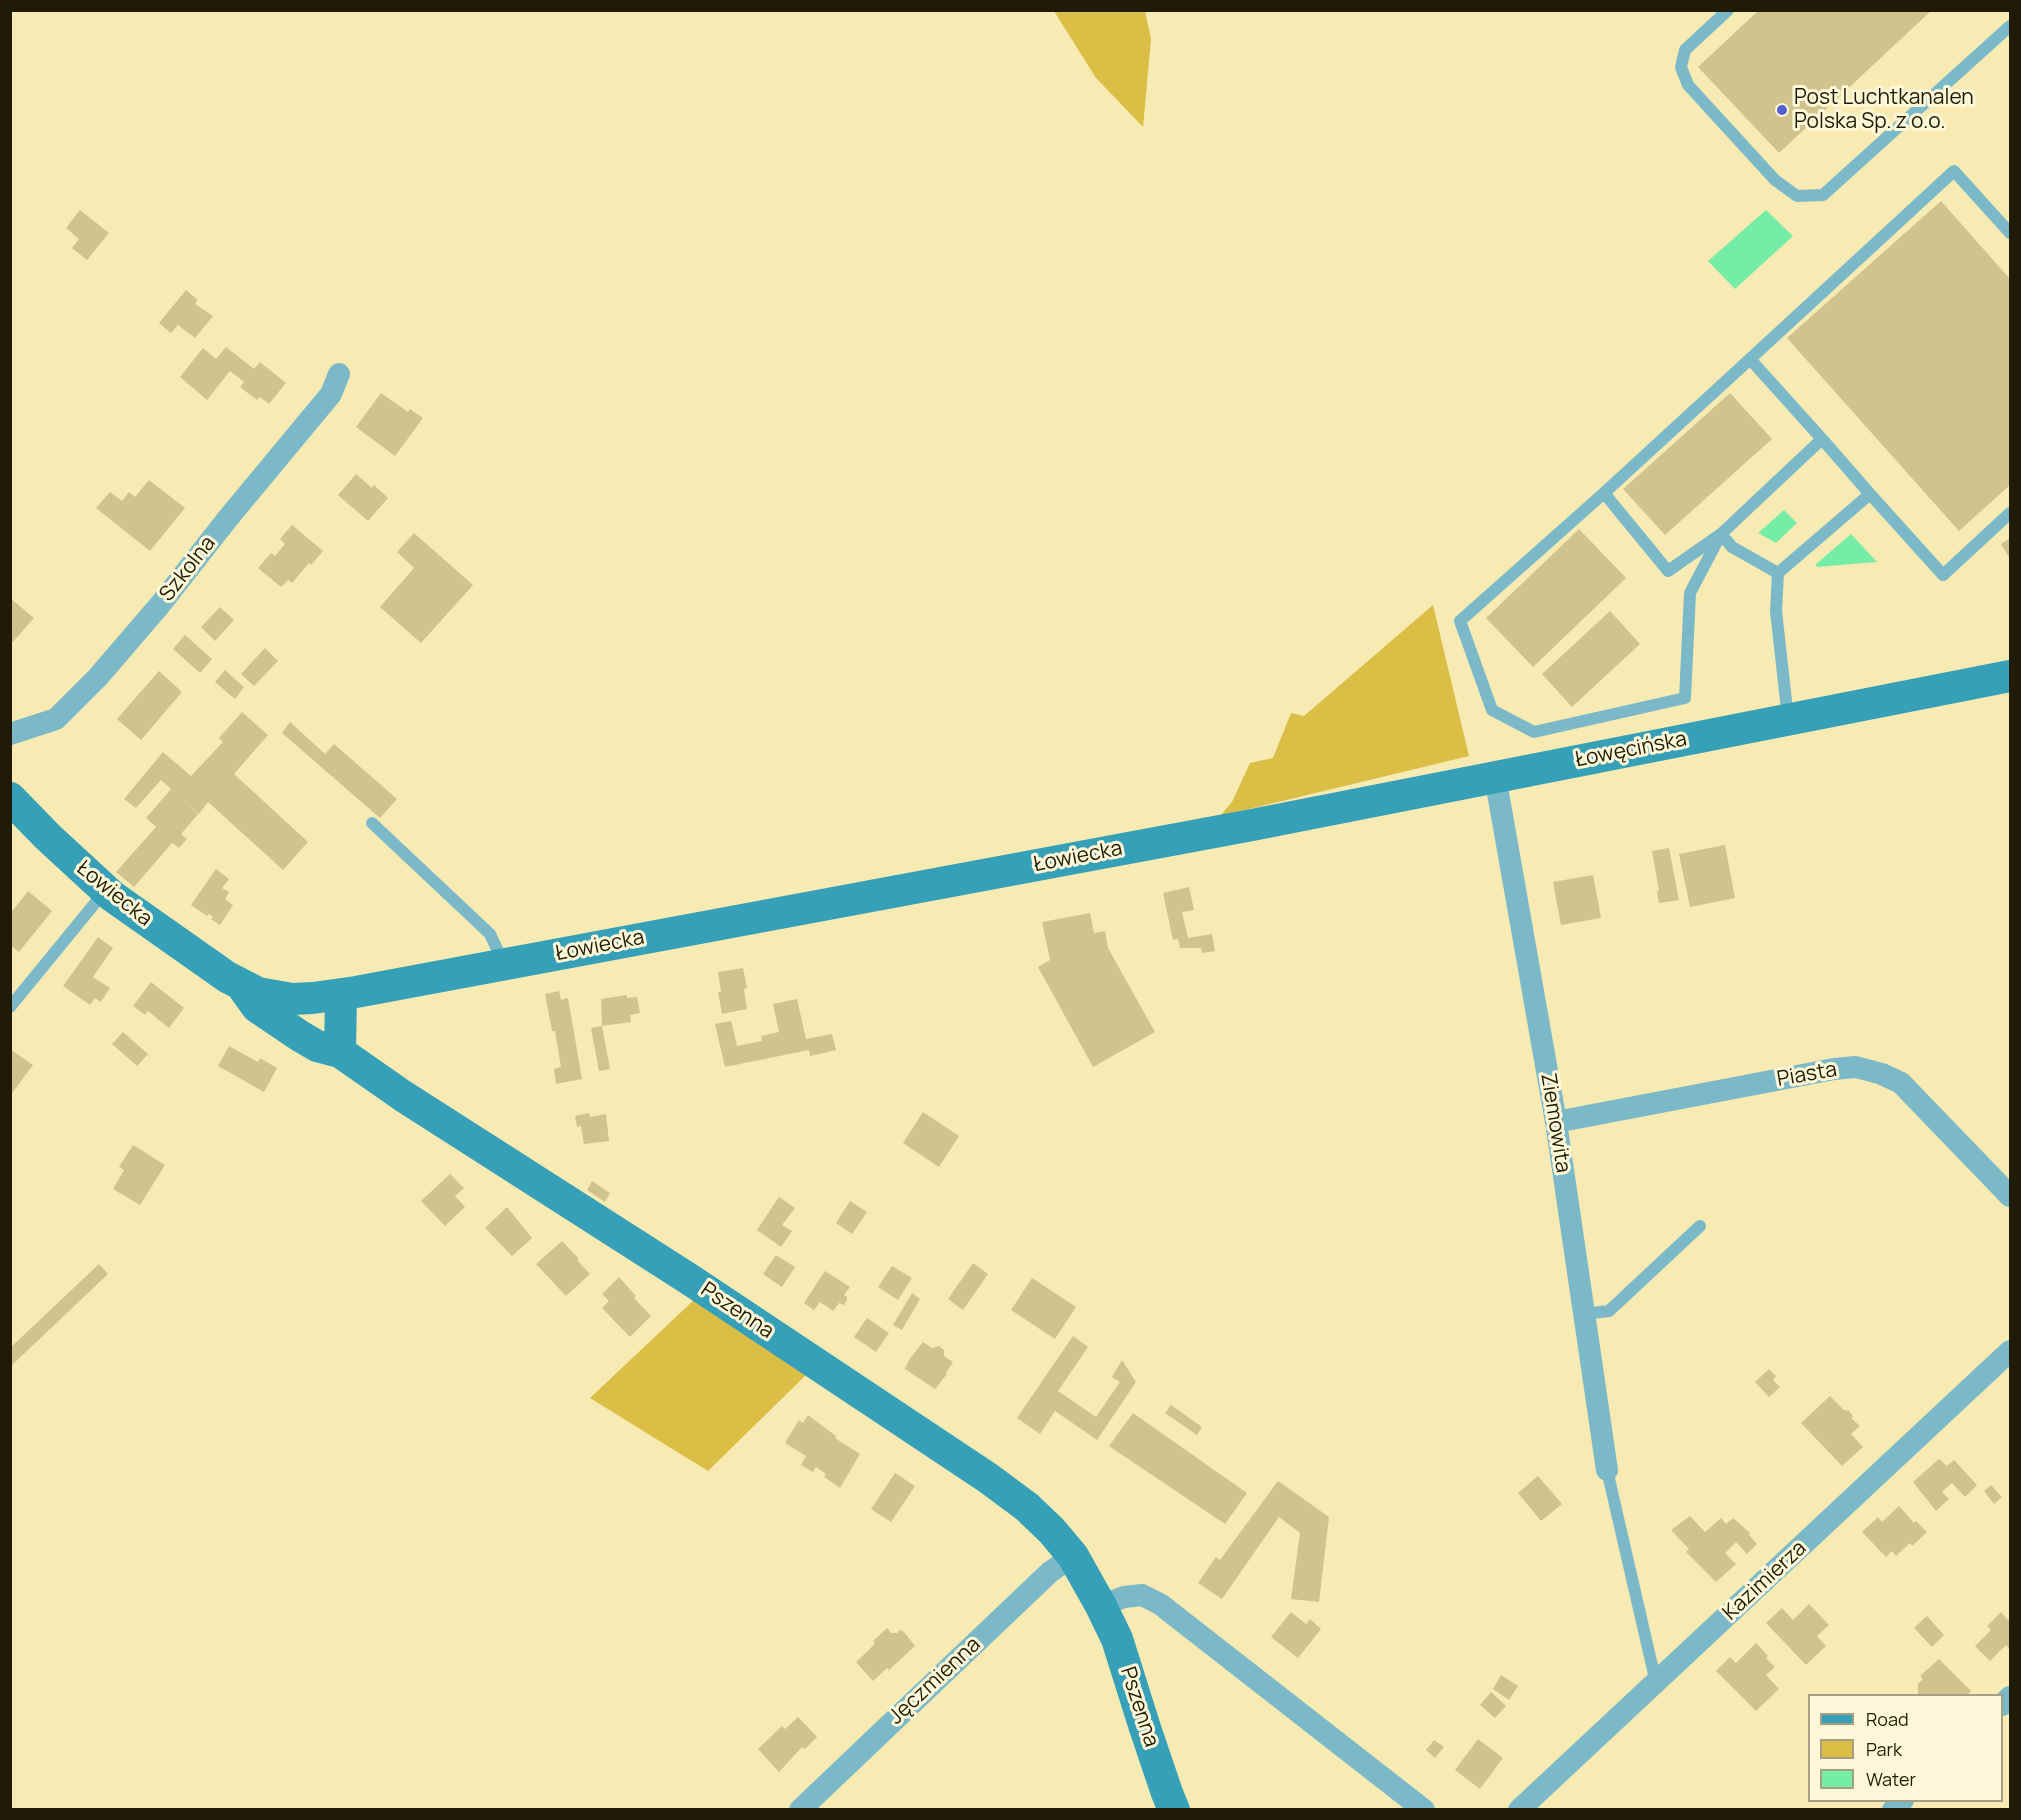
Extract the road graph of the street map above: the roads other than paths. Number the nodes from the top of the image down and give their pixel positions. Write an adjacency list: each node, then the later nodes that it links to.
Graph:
1 (1728, 10): 2 (lane)
2 (2010, 26)
3 (2010, 233): 4 (lane)
4 (1750, 359): 6 (lane); 7 (lane)
5 (339, 374): 14 (street, Szkolna)
6 (1821, 439): 8 (lane); 10 (lane)
7 (1604, 493): 10 (lane); 10 (lane)
8 (1870, 494): 9 (lane); 11 (lane)
9 (2010, 513)
10 (1721, 534): 11 (lane)
11 (1778, 573): 13 (lane)
12 (2010, 676): 13 (street, Łowęcińska)
13 (1788, 720): 15 (street, Łowęcińska)
14 (10, 734)
15 (1495, 776): 18 (street, Łowęcińska); 25 (street, Ziemowita)
16 (10, 798): 19 (street, Łowiecka)
17 (372, 823): 20 (lane)
18 (1252, 825): 20 (street, Łowiecka)
19 (105, 890): 21 (street, Łowiecka); 23 (lane)
20 (504, 964): 22 (street, Łowiecka)
21 (242, 986): 22 (street, Łowiecka); 24 (street, Pszenna)
22 (327, 997): 24 (street)
23 (10, 1007)
24 (328, 1049): 31 (street, Pszenna)
25 (1556, 1122): 26 (street, Piasta); 28 (street, Ziemowita)
26 (2010, 1196)
27 (1700, 1226): 28 (lane)
28 (1584, 1314): 30 (street, Ziemowita)
29 (2010, 1351): 33 (street, Kazimierza)
30 (1607, 1470): 33 (lane)
31 (1073, 1556): 32 (street, Pszenna); 34 (street, Jęczmienna)
32 (1101, 1606): 35 (street, Pszenna); 36 (street)
33 (1656, 1683): 37 (street, Kazimierza)
34 (800, 1809)
35 (1174, 1809)
36 (1424, 1809)
37 (1519, 1809)

